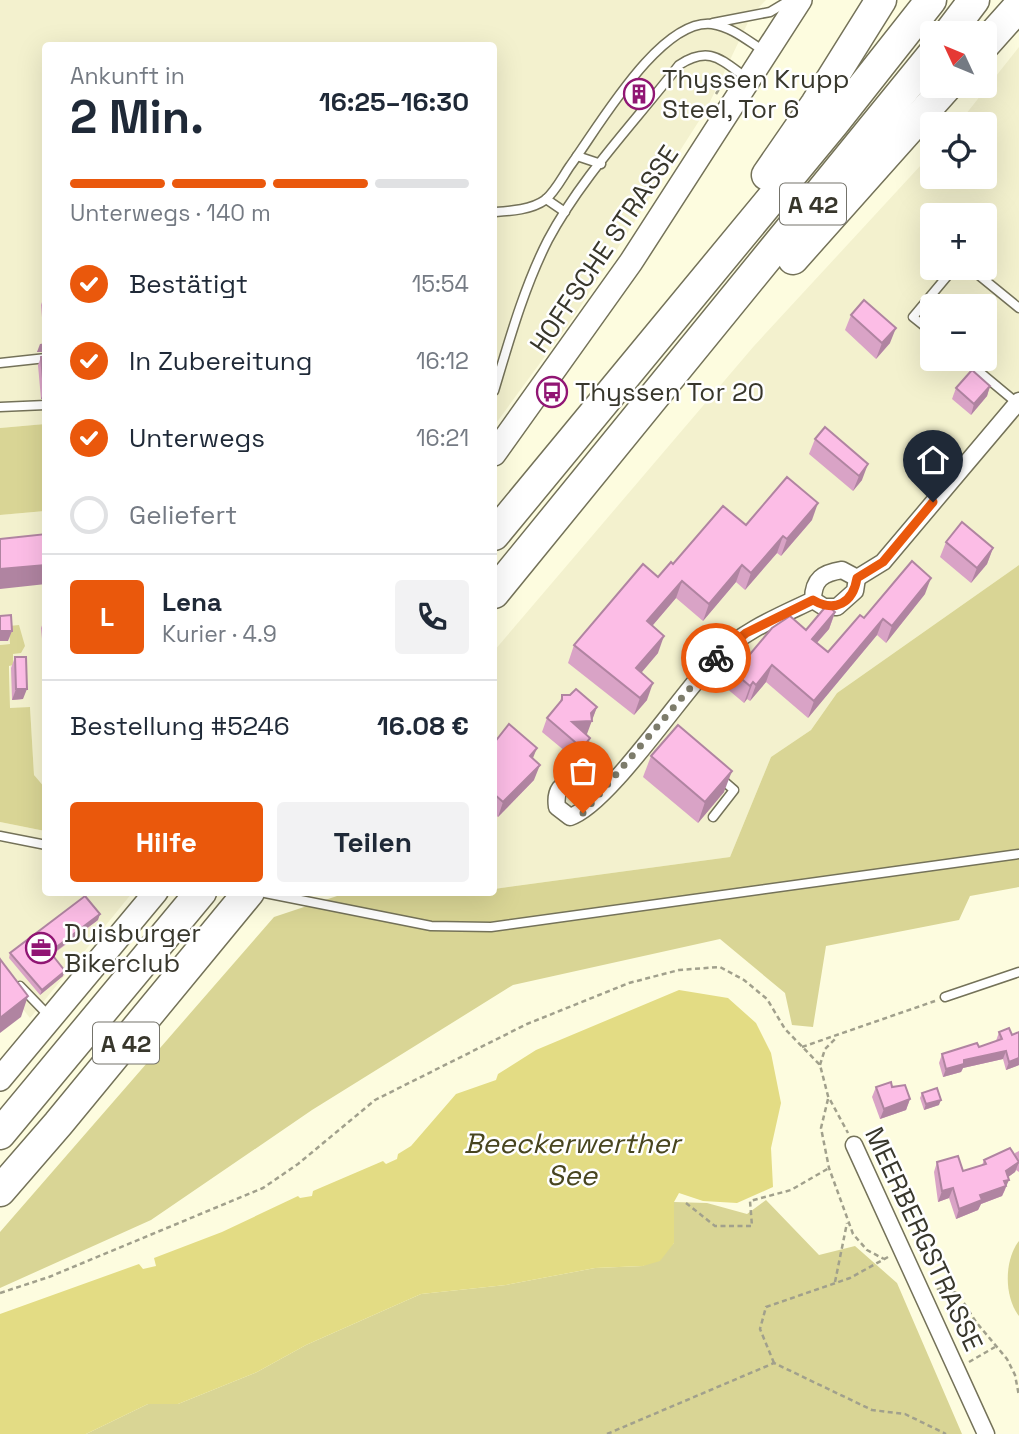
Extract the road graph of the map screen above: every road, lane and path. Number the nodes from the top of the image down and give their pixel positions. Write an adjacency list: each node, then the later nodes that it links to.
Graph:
1 (790, 0): 8 (lane)
2 (800, 0): 10 (street, HOFFSCHE STRASSE)
3 (881, 0): 21 (highway)
4 (930, 0): 21 (highway, A 42)
5 (974, 0): 7 (highway)
6 (1019, 6): 9 (highway)
7 (958, 21)
8 (710, 24): 10 (lane); 14 (lane)
9 (998, 29)
10 (766, 53): 12 (street, HOFFSCHE STRASSE)
11 (920, 70): 26 (highway, A 42)
12 (750, 80): 15 (lane); 34 (street, HOFFSCHE STRASSE)
13 (936, 98): 26 (highway)
14 (577, 156): 15 (lane); 16 (lane)
15 (601, 164): 18 (lane)
16 (545, 200): 17 (lane); 18 (lane)
17 (497, 212)
18 (565, 212): 30 (lane)
19 (944, 280): 22 (lane)
20 (985, 280): 23 (lane)
21 (693, 294): 35 (highway, A 42)
22 (932, 294)
23 (1019, 308)
24 (920, 309): 25 (lane)
25 (920, 323)
26 (695, 348): 37 (highway, A 42)
27 (42, 358): 28 (lane)
28 (0, 363)
29 (979, 371): 31 (lane)
30 (497, 377)
31 (1018, 402): 36 (street)
32 (42, 405): 33 (lane)
33 (0, 407)
34 (497, 450)
35 (497, 531)
36 (857, 578): 38 (street); 38 (street)
37 (497, 589)
38 (813, 600): 40 (street)
39 (715, 774): 41 (lane)
40 (609, 786)
41 (712, 817)
42 (0, 835): 43 (lane)
43 (42, 844)
44 (1019, 854): 48 (lane)
45 (153, 896): 52 (street)
46 (198, 896): 58 (highway, A 42)
47 (246, 896): 61 (highway, A 42)
48 (275, 896)
49 (1019, 972): 51 (lane)
50 (20, 986): 52 (lane)
51 (945, 997): 53 (path)
52 (53, 1019): 56 (street)
53 (838, 1036): 54 (path); 55 (path)
54 (802, 1047): 55 (path); 67 (path)
55 (820, 1065): 57 (path, MEERBERGSTRASSE)
56 (0, 1079)
57 (828, 1096): 59 (path, MEERBERGSTRASSE); 60 (path)
58 (0, 1134)
59 (854, 1145): 64 (street, MEERBERGSTRASSE)
60 (829, 1168): 62 (path); 63 (path)
61 (0, 1191)
62 (686, 1202)
63 (848, 1220): 65 (path); 66 (path)
64 (901, 1250): 65 (path); 68 (street, MEERBERGSTRASSE)
65 (884, 1259): 66 (path)
66 (835, 1283): 70 (path)
67 (0, 1293)
68 (923, 1295): 69 (path); 71 (street, MEERBERGSTRASSE)
69 (995, 1347): 71 (path); 72 (path)
70 (774, 1363): 73 (path); 74 (path)
71 (957, 1368): 75 (street, MEERBERGSTRASSE)
72 (1019, 1396)
73 (607, 1434)
74 (946, 1434)
75 (986, 1434)

